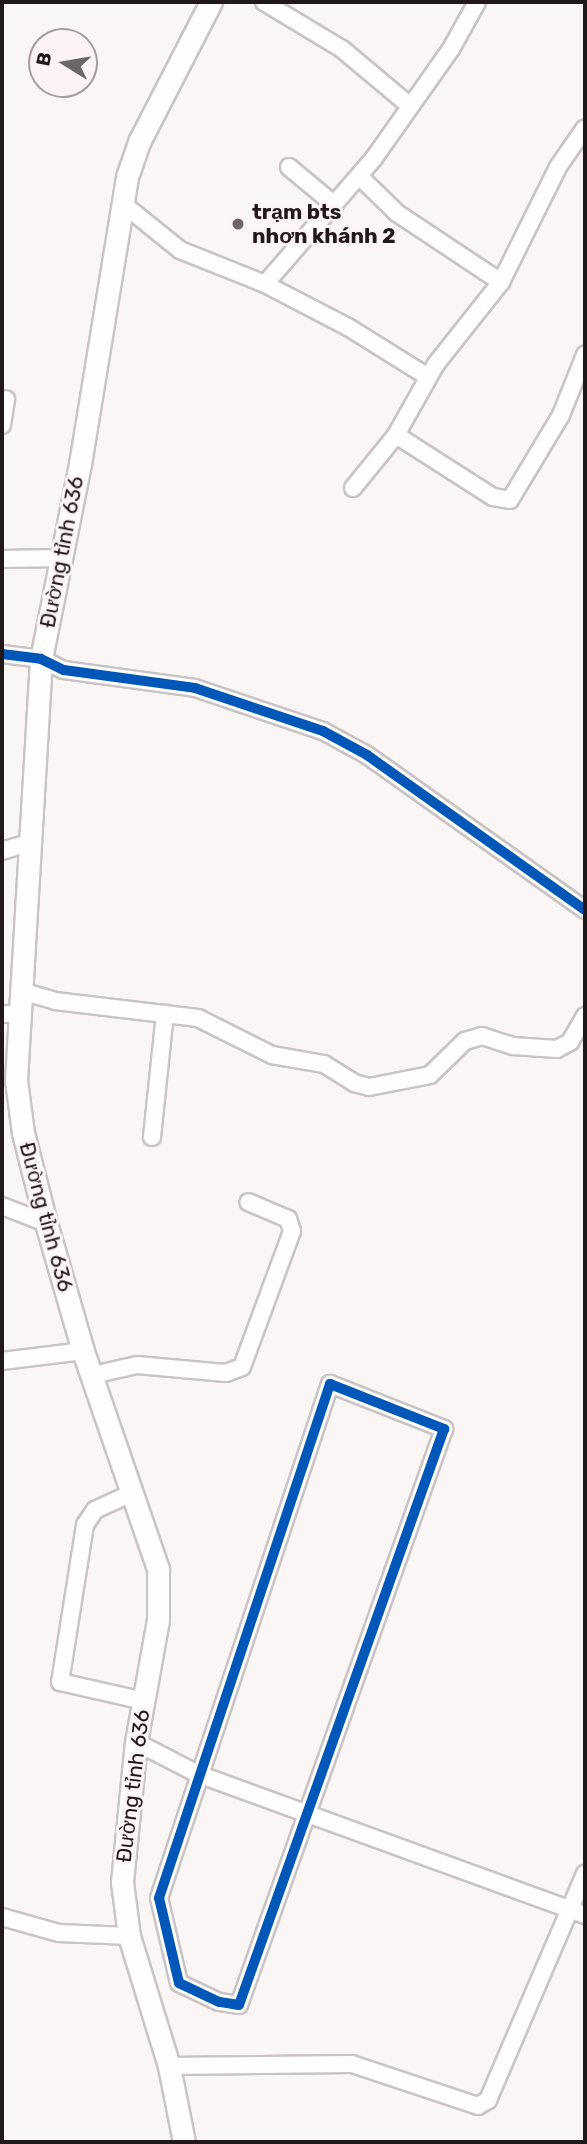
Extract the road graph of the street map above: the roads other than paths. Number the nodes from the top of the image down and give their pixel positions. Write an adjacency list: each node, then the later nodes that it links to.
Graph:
1 (211, 2): 9 (main road, Đường tỉnh 636)
2 (264, 2): 4 (street)
3 (477, 2): 4 (street)
4 (410, 107): 7 (street)
5 (585, 128): 10 (street)
6 (289, 167): 8 (street)
7 (359, 176): 8 (street); 10 (street)
8 (331, 202): 11 (street)
9 (122, 204): 11 (street); 18 (main road, Đường tỉnh 636)
10 (501, 282): 13 (street)
11 (265, 284): 13 (street)
12 (585, 355): 16 (street)
13 (428, 377): 16 (street)
14 (6, 399): 15 (street)
15 (2, 425)
16 (396, 435): 17 (street)
17 (353, 488)
18 (60, 558): 19 (street); 21 (main road, Đường tỉnh 636)
19 (2, 559)
20 (2, 654): 21 (street)
21 (41, 659): 22 (main road, Đường tỉnh 636); 24 (street)
22 (28, 843): 23 (street); 25 (main road, Đường tỉnh 636)
23 (2, 851)
24 (585, 910)
25 (21, 990): 26 (main road, Đường tỉnh 636); 27 (street)
26 (10, 1014): 32 (main road, Đường tỉnh 636)
27 (165, 1014): 28 (street); 29 (street)
28 (585, 1016)
29 (152, 1137)
30 (248, 1202): 35 (street)
31 (2, 1206): 32 (street)
32 (46, 1223): 33 (main road, Đường tỉnh 636)
33 (83, 1350): 34 (street); 35 (main road, Đường tỉnh 636)
34 (2, 1363)
35 (93, 1375): 36 (main road, Đường tỉnh 636)
36 (134, 1492): 37 (main road, Đường tỉnh 636); 37 (street)
37 (144, 1701): 38 (main road, Đường tỉnh 636)
38 (136, 1742): 39 (street); 44 (main road, Đường tỉnh 636)
39 (198, 1774): 40 (street); 40 (street); 40 (street)
40 (309, 1814): 42 (street)
41 (585, 1874): 42 (street)
42 (578, 1912): 45 (street)
43 (2, 1917): 44 (street)
44 (129, 1936): 45 (main road, Đường tỉnh 636)
45 (169, 2066): 46 (main road, Đường tỉnh 636)
46 (184, 2142)

